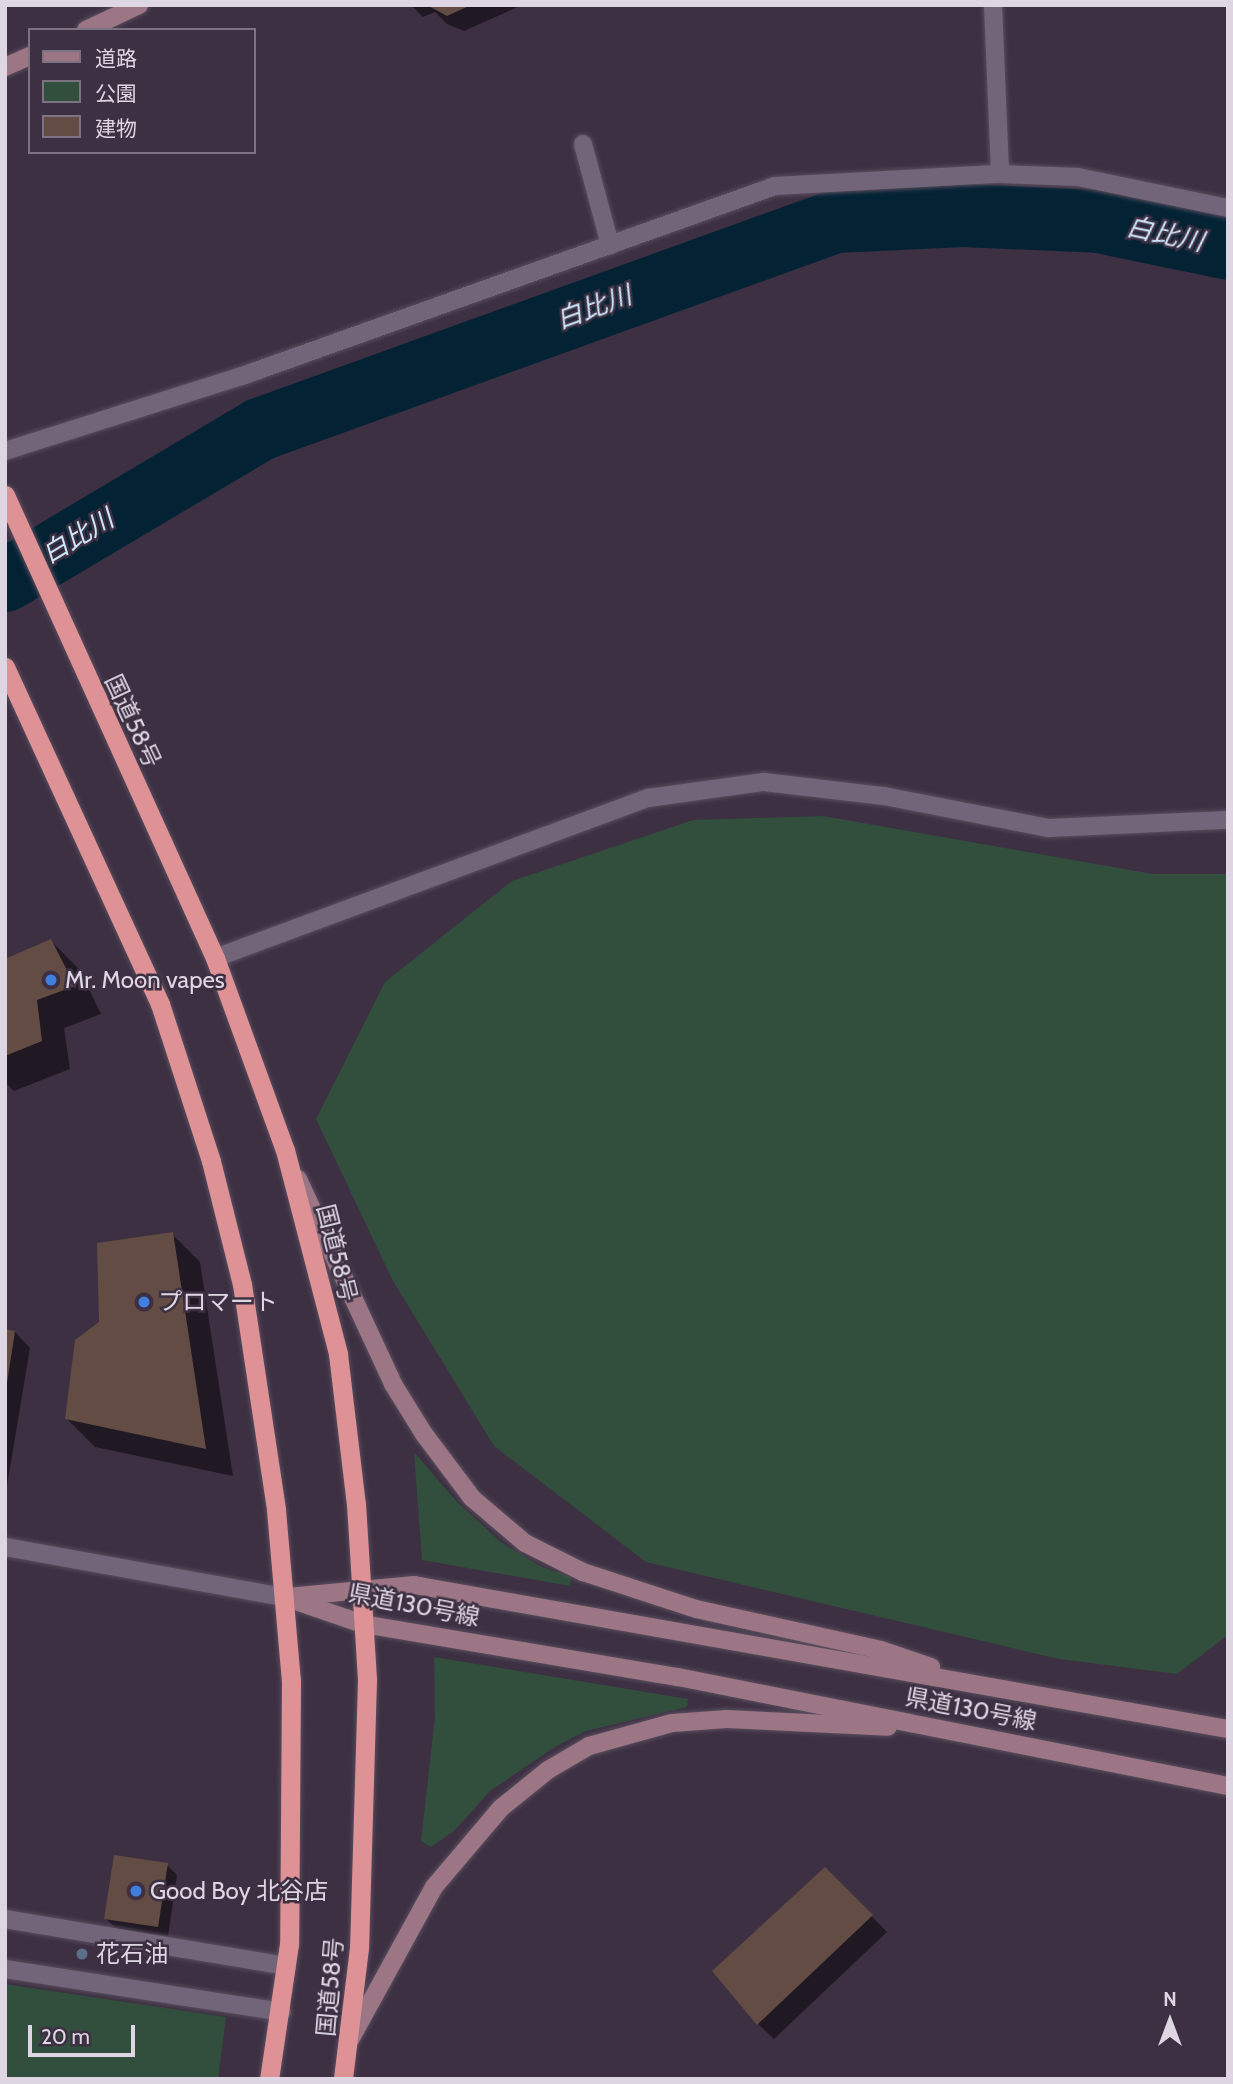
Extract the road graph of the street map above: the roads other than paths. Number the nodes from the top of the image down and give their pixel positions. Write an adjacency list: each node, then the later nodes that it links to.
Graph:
1 (139, 5): 3 (main road)
2 (993, 5): 7 (street)
3 (90, 28)
4 (28, 57): 5 (main road)
5 (5, 67)
6 (583, 144): 9 (street)
7 (1000, 174): 8 (street); 9 (street)
8 (1228, 208)
9 (610, 245): 10 (street)
10 (5, 451)
11 (6, 496): 14 (highway, 国道58号)
12 (5, 667): 18 (highway, 国道58号)
13 (1228, 820): 14 (street)
14 (215, 958): 15 (highway, 国道58号)
15 (285, 1150): 17 (highway, 国道58号); 20 (main road)
16 (5, 1547): 18 (street)
17 (361, 1587): 18 (main road, 県道130号線); 19 (highway, 国道58号); 20 (main road, 県道130号線)
18 (284, 1597): 19 (main road, 県道130号線); 25 (highway, 国道58号)
19 (363, 1624): 22 (main road, 県道130号線); 28 (highway, 国道58号)
20 (984, 1685): 21 (main road, 県道130号線)
21 (1228, 1729)
22 (951, 1730): 23 (main road, 県道130号線); 28 (main road)
23 (1228, 1786)
24 (5, 1919): 25 (street)
25 (287, 1966): 27 (highway, 国道58号)
26 (5, 1969): 27 (street)
27 (282, 2012): 29 (highway, 国道58号)
28 (351, 2038): 30 (highway, 国道58号)
29 (270, 2079)
30 (343, 2079)

